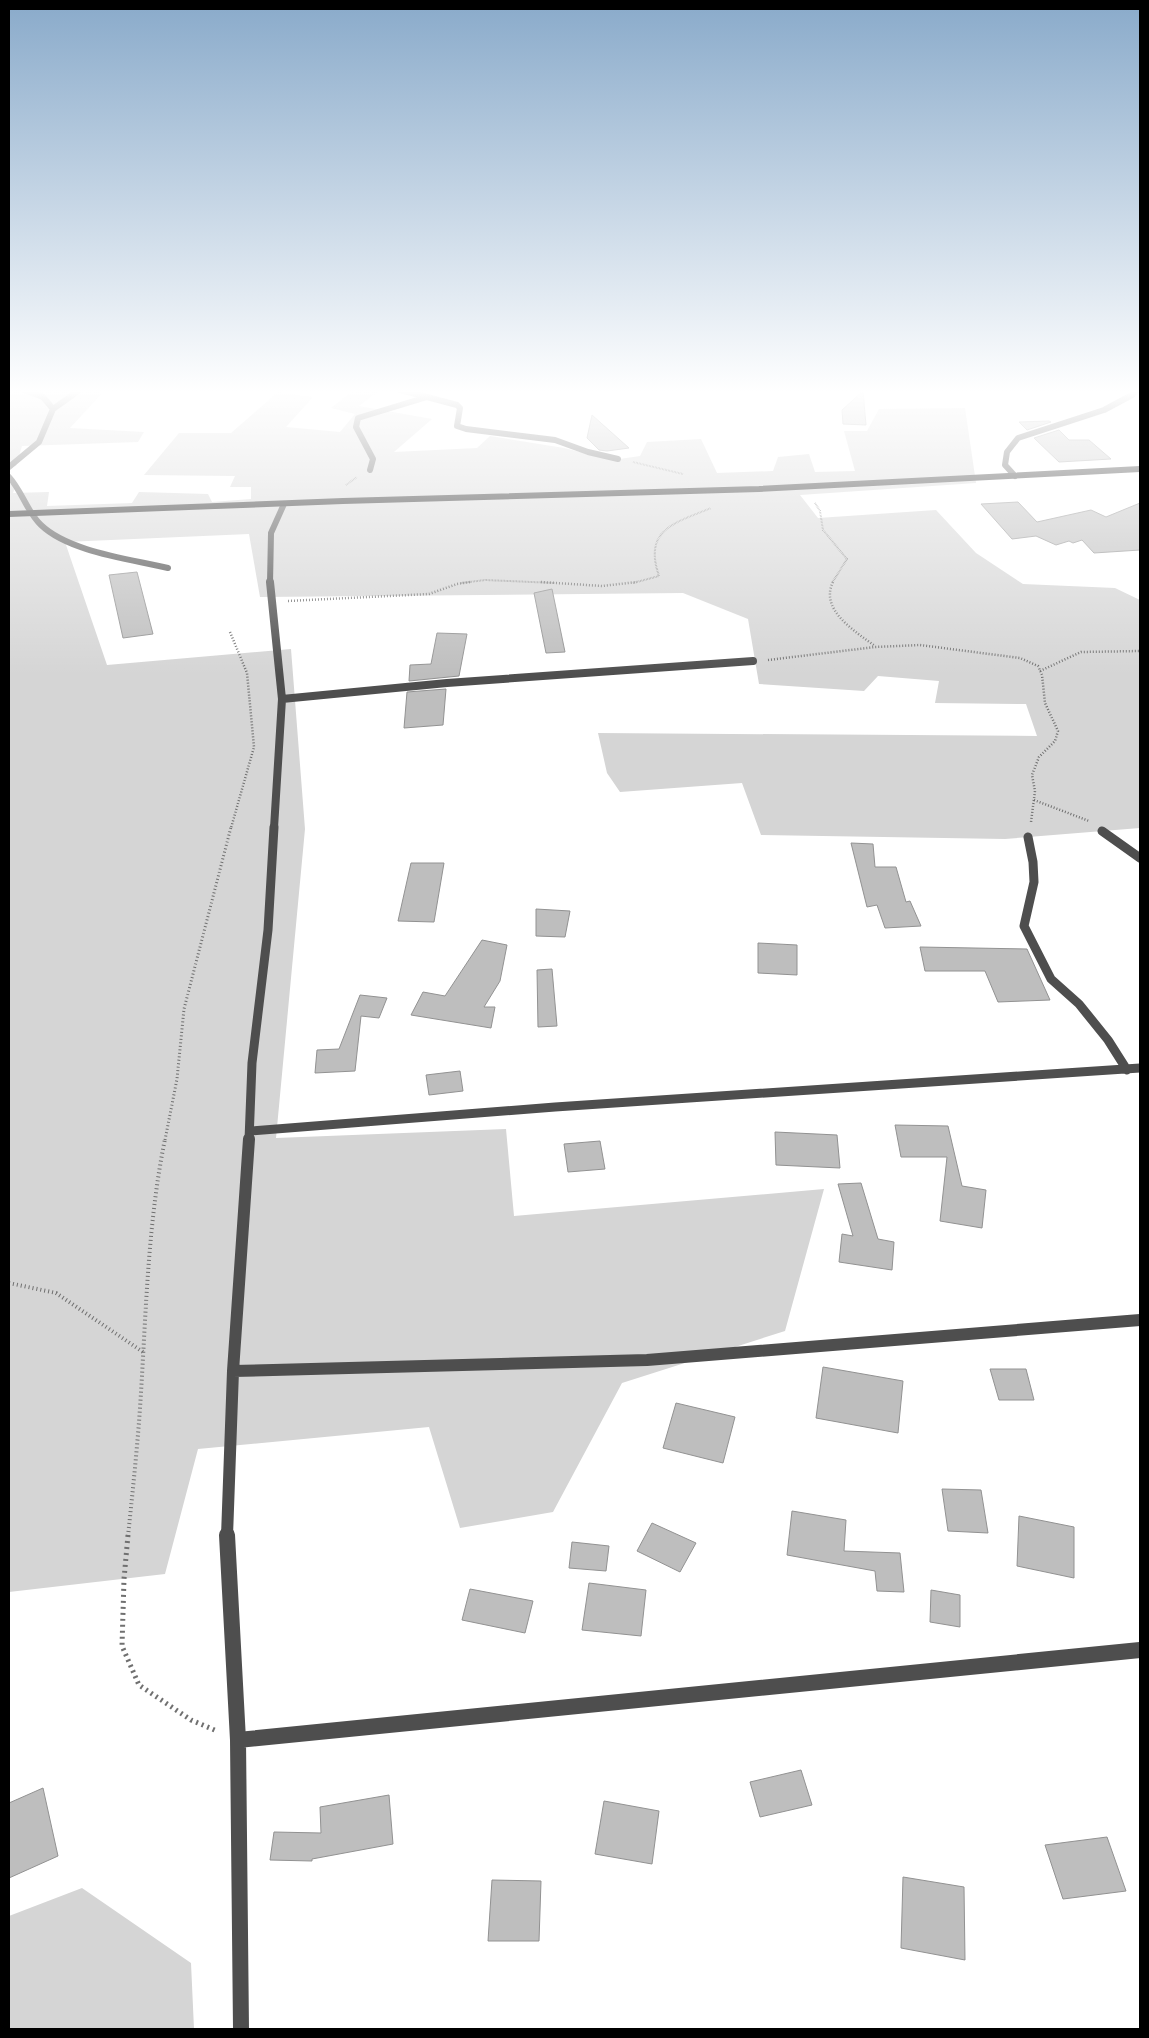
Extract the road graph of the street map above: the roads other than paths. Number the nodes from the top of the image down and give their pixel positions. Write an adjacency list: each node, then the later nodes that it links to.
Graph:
1 (15, 484): 4 (street)
2 (844, 484): 3 (main road)
3 (284, 504): 4 (main road); 8 (street)
4 (30, 513): 5 (main road); 6 (street)
5 (9, 514)
6 (168, 568)
7 (753, 661): 8 (street)
8 (282, 699): 14 (street)
9 (1102, 831): 11 (street)
10 (1028, 837): 13 (street)
11 (1140, 858)
12 (1140, 1068): 13 (street)
13 (1127, 1070): 14 (street)
14 (250, 1131): 16 (street)
15 (1140, 1320): 16 (street)
16 (233, 1372): 18 (street)
17 (1140, 1650): 18 (street)
18 (238, 1740): 19 (street)
19 (241, 2029)

